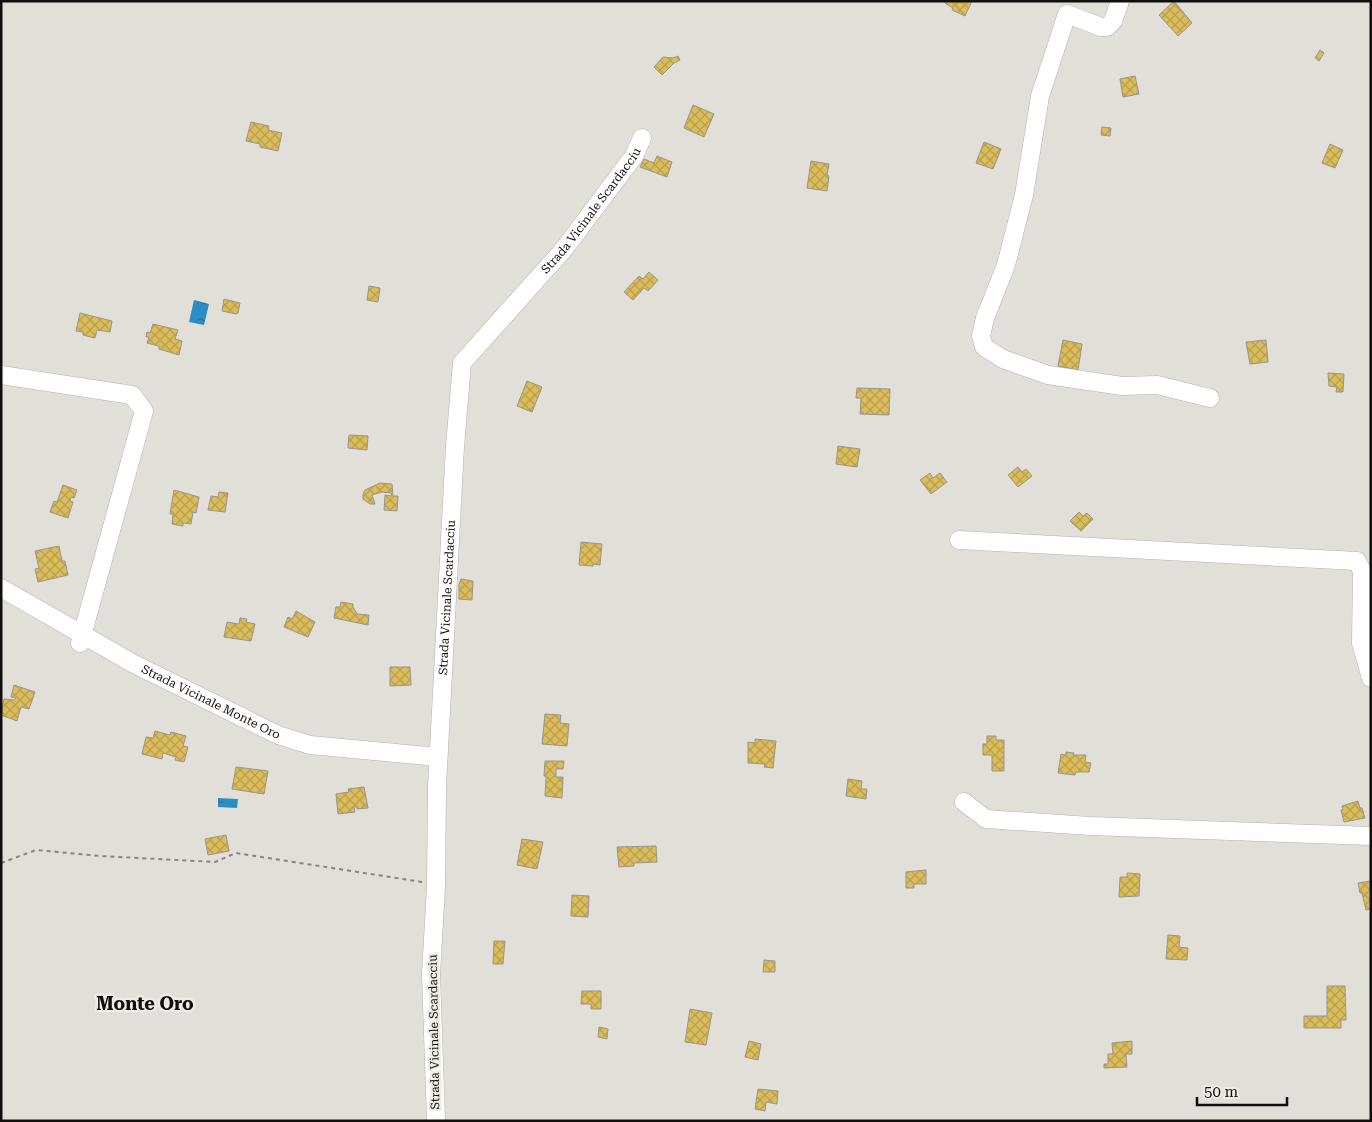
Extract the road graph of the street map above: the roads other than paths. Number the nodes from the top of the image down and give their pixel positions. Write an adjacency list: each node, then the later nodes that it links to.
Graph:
1 (1120, 1): 4 (street)
2 (642, 138): 10 (street, Strada Vicinale Scardacciu)
3 (1, 375): 8 (street)
4 (1210, 398)
5 (959, 540): 9 (street)
6 (1, 588): 8 (street, Strada Vicinale Monte Oro)
7 (1, 598): 8 (street, Strada Vicinale Monte Oro)
8 (81, 639): 10 (street, Strada Vicinale Monte Oro)
9 (1371, 678)
10 (438, 763): 13 (street, Strada Vicinale Scardacciu)
11 (964, 802): 12 (street)
12 (1371, 836)
13 (436, 1121)

